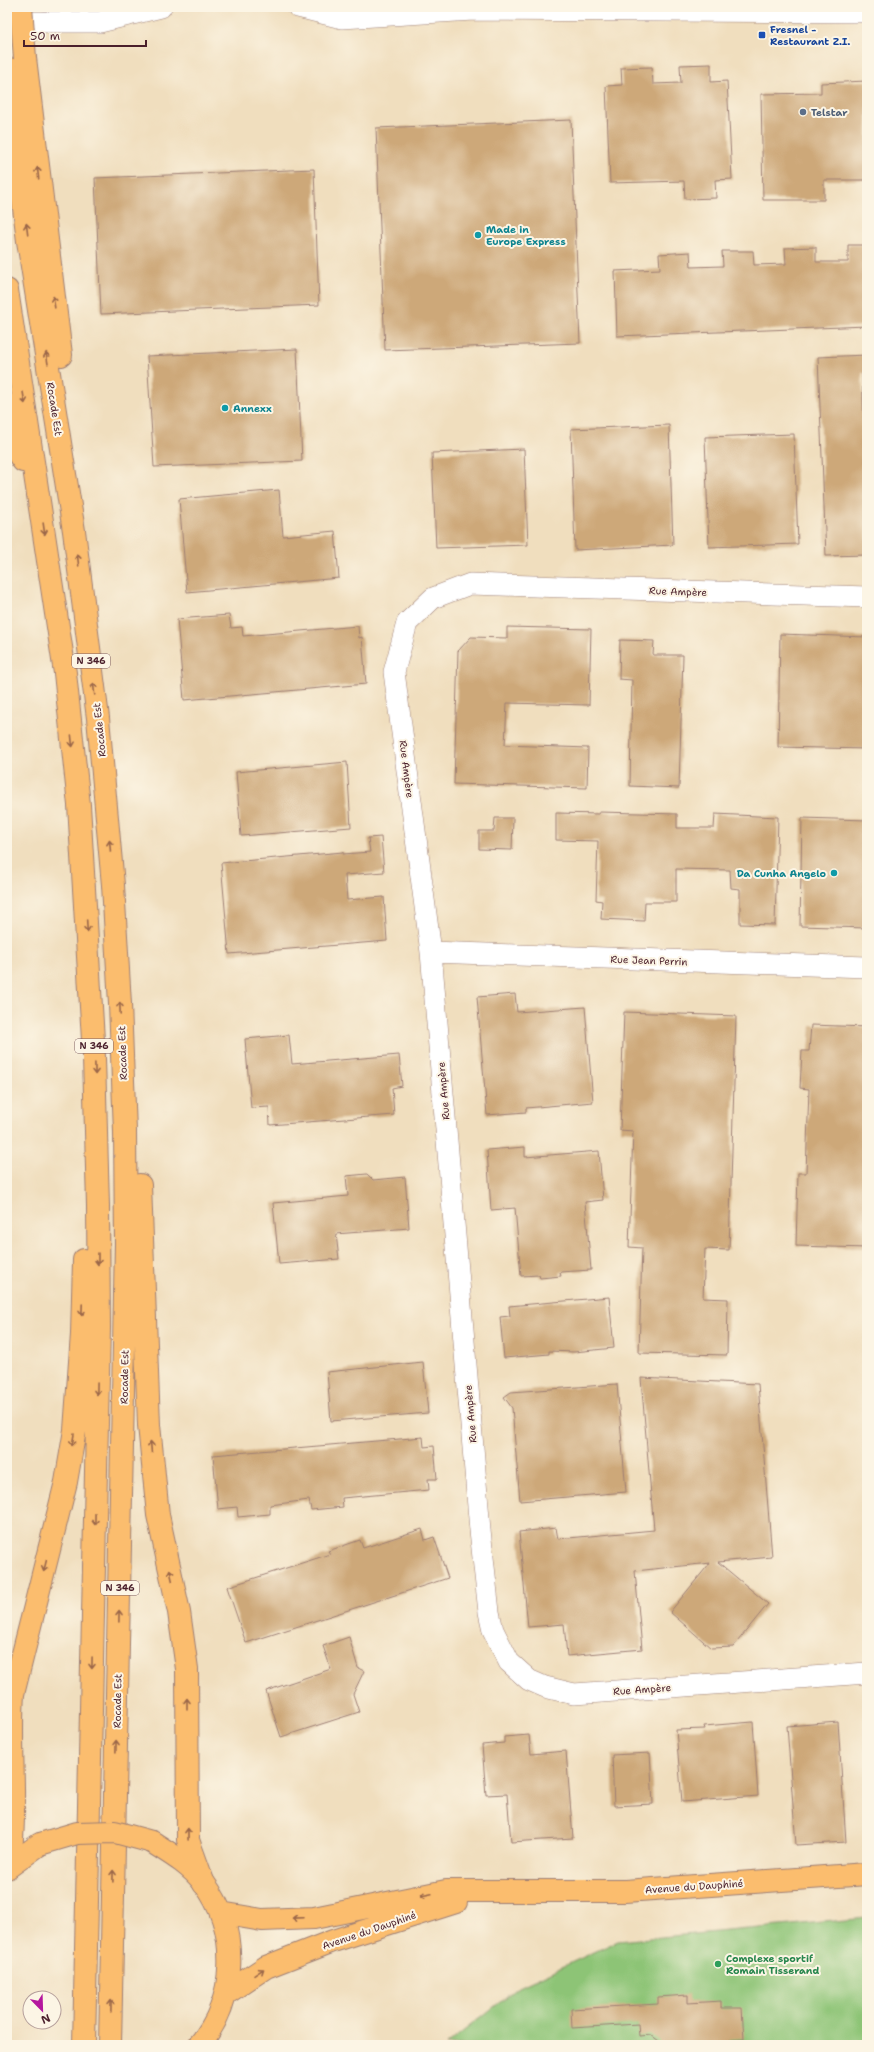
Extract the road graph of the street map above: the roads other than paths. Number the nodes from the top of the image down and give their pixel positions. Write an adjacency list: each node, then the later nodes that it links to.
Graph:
1 (21, 7): 8 (main road, bridge)
2 (161, 7): 7 (street)
3 (298, 7): 5 (street)
4 (447, 7): 5 (street)
5 (473, 10): 6 (street)
6 (867, 12)
7 (7, 22)
8 (16, 63): 15 (main road, Rocade Est / N 346, one-way to 8)
9 (7, 290): 11 (main road, N 346, one-way to 11)
10 (7, 405): 11 (main road)
11 (39, 490): 16 (main road, N 346, one-way to 16)
12 (867, 597): 13 (street, Rue Ampère)
13 (431, 952): 14 (street, Rue Jean Perrin); 17 (street, Rue Ampère)
14 (867, 967)
15 (125, 1131): 20 (main road, one-way to 15); 25 (main road, Rocade Est / N 346, one-way to 15)
16 (98, 1206): 18 (main road, one-way to 18); 24 (main road, N 346, one-way to 24)
17 (867, 1673)
18 (8, 1867): 20 (main road, bridge)
19 (867, 1874): 21 (main road, Avenue du Dauphiné)
20 (204, 1884): 22 (main road)
21 (520, 1891): 22 (main road, Avenue du Dauphiné, one-way to 22); 23 (main road, Avenue du Dauphiné, one-way to 21)
22 (221, 1913): 23 (main road)
23 (227, 1993): 26 (main road)
24 (84, 2045)
25 (110, 2045)
26 (200, 2045)

